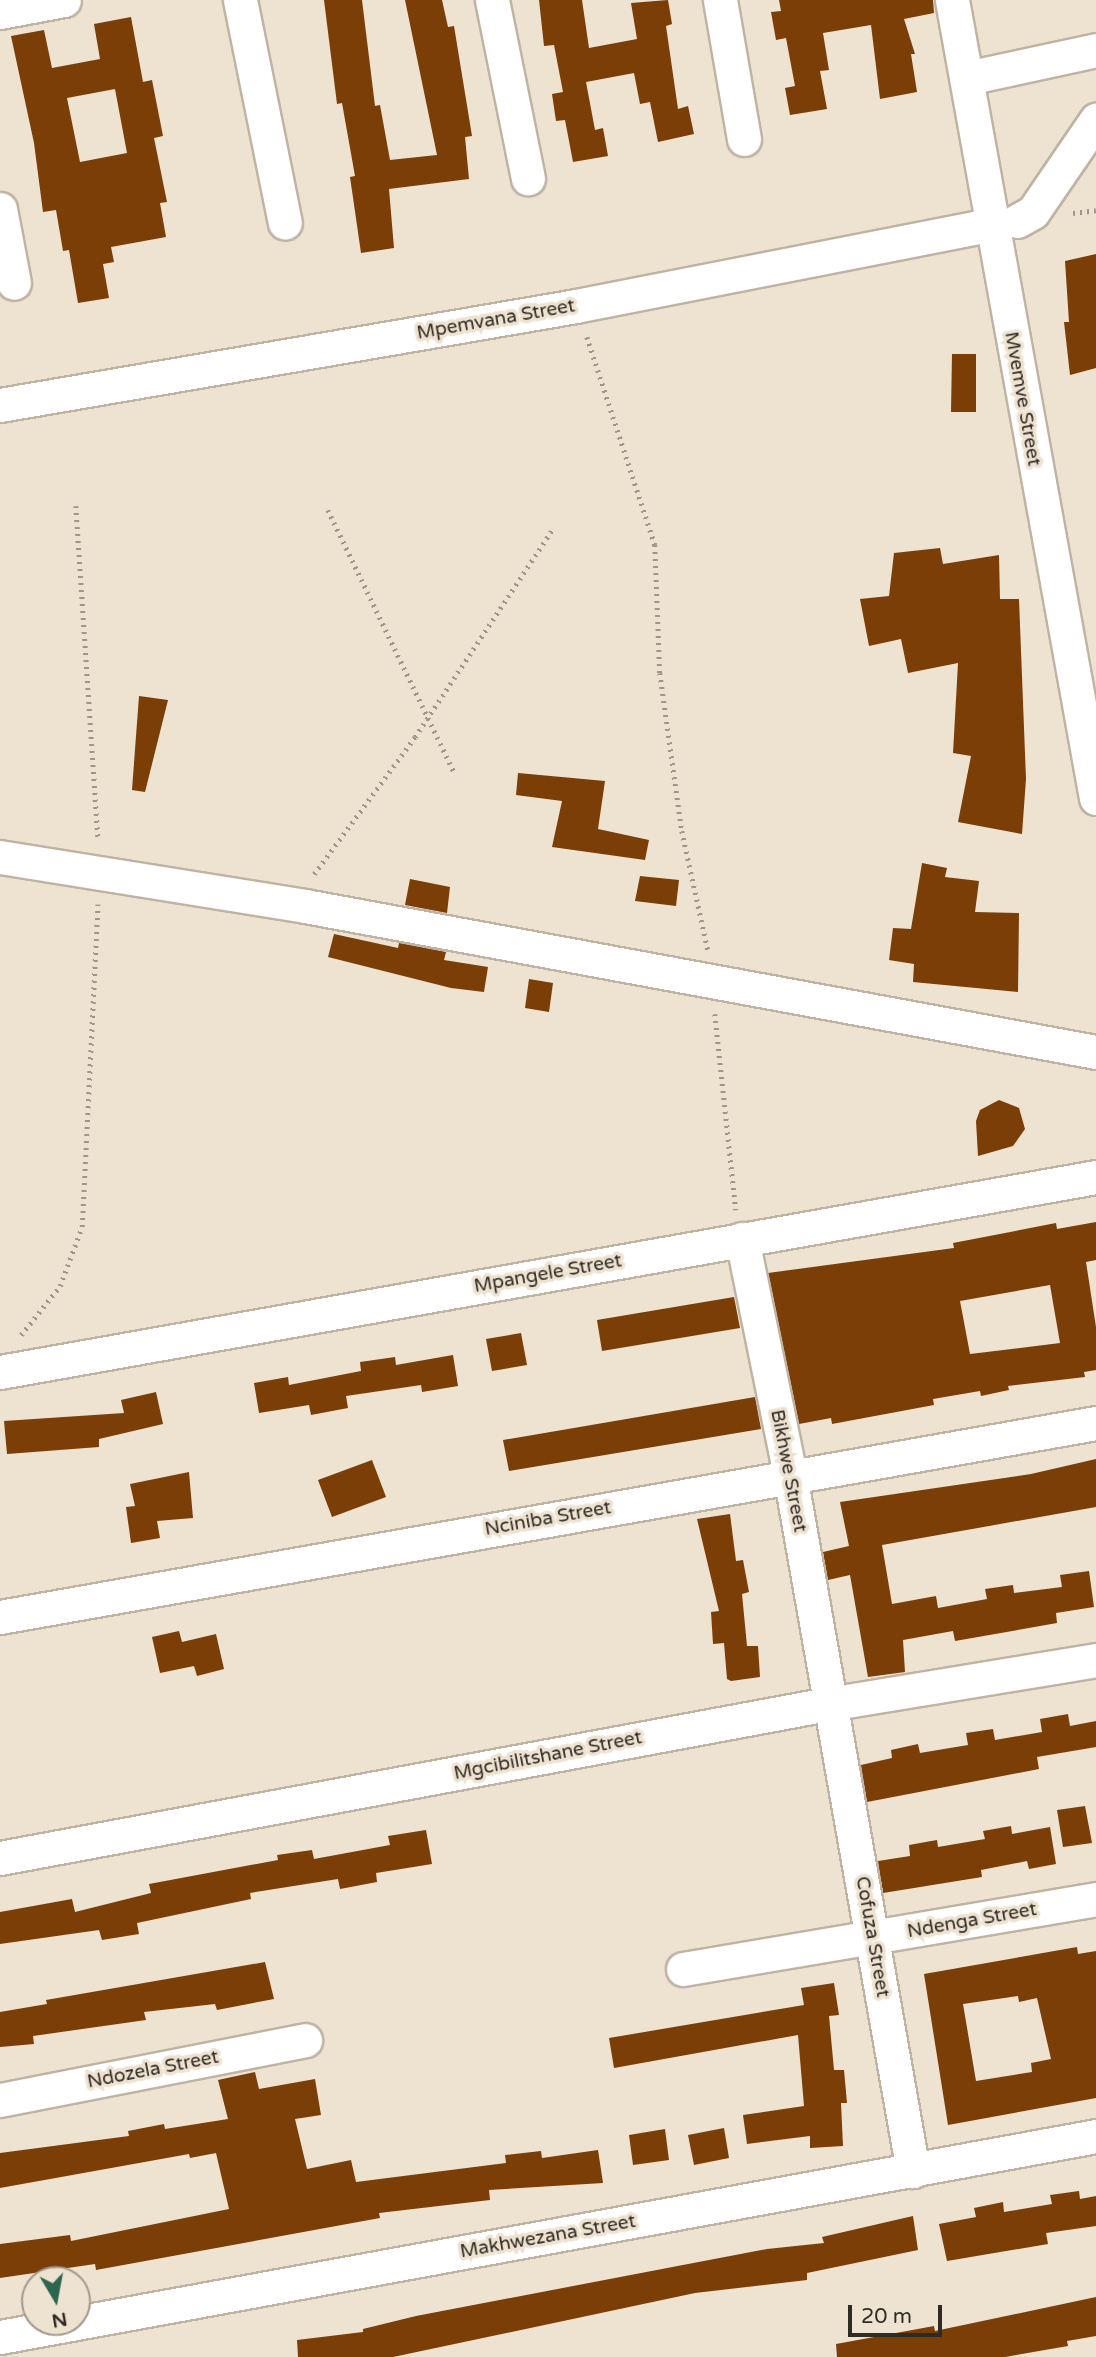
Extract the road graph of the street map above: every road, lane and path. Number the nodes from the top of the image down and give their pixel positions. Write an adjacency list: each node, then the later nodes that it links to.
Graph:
1 (64, 0): 6 (street)
2 (240, 0): 13 (street)
3 (492, 0): 11 (street)
4 (720, 0): 10 (street)
5 (952, 0): 8 (street, Mvemve Street)
6 (0, 12)
7 (1096, 50): 8 (street)
8 (967, 78): 14 (street, Mvemve Street)
9 (1096, 120): 14 (street)
10 (744, 139)
11 (528, 178)
12 (0, 209): 15 (street)
13 (285, 223)
14 (1004, 223): 16 (street, Mpemvana Street); 23 (street, Mvemve Street)
15 (14, 283)
16 (576, 306): 17 (street, Mpemvana Street); 27 (path)
17 (0, 405)
18 (76, 506): 25 (path)
19 (328, 510): 21 (path)
20 (552, 530): 21 (path)
21 (429, 716): 22 (path); 26 (path)
22 (454, 772)
23 (1096, 798)
24 (0, 857): 25 (street)
25 (99, 875): 27 (street); 31 (path)
26 (313, 875)
27 (714, 983): 28 (street); 30 (path)
28 (1096, 1052)
29 (1096, 1177): 30 (street, Mpangele Street)
30 (742, 1239): 32 (street, Mpangele Street); 34 (street, Bikhwe Street)
31 (18, 1338)
32 (0, 1372)
33 (1096, 1423): 34 (street, Nciniba Street)
34 (790, 1475): 35 (street, Nciniba Street); 37 (street, Bikhwe Street)
35 (0, 1617)
36 (1096, 1660): 37 (street, Mgcibilitshane Street)
37 (828, 1704): 38 (street, Mgcibilitshane Street); 40 (street, Cofuza Street)
38 (0, 1858)
39 (1096, 1899): 40 (street, Ndenga Street)
40 (873, 1939): 41 (street, Ndenga Street); 45 (street, Cofuza Street)
41 (683, 1969)
42 (305, 2040): 43 (street, Ndozela Street)
43 (0, 2100)
44 (1096, 2136): 45 (street, Makhwezana Street)
45 (912, 2171): 46 (street, Makhwezana Street)
46 (0, 2337)

